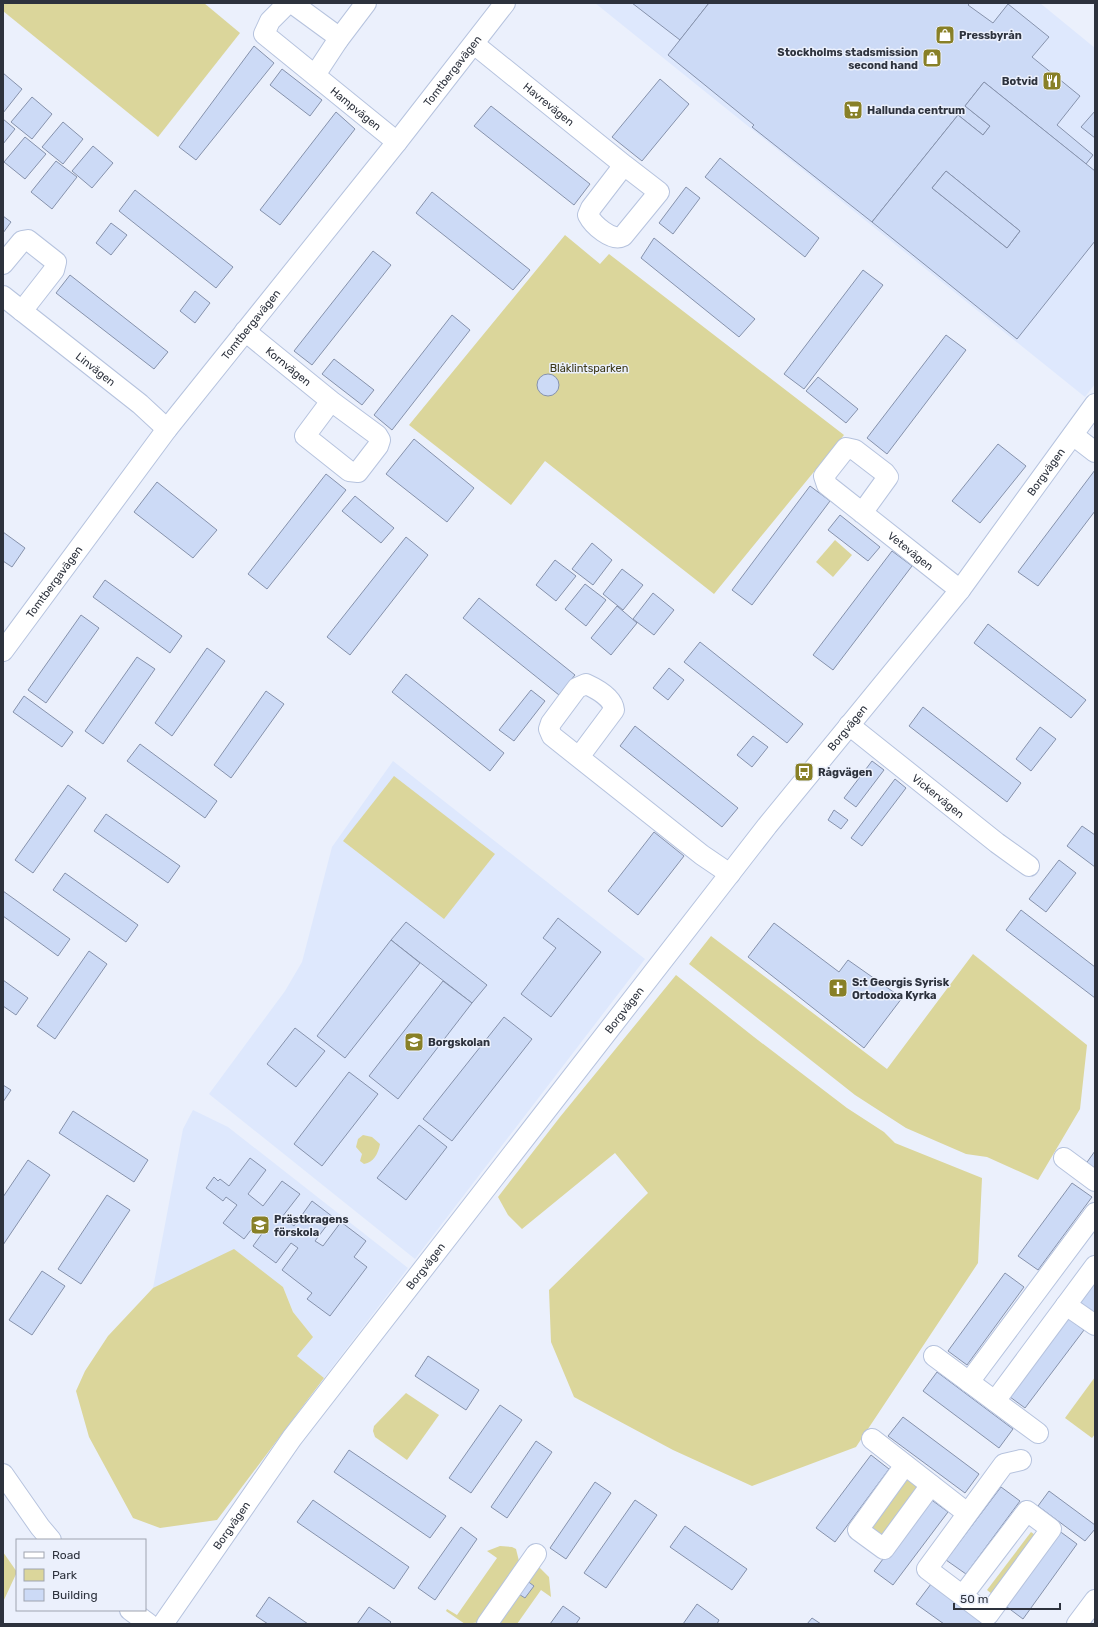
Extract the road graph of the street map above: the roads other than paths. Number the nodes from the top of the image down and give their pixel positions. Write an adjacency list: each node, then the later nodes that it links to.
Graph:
1 (288, 3): 7 (street, Hampvägen)
2 (292, 3): 5 (street)
3 (366, 3): 5 (street)
4 (505, 3): 6 (street, Tomtbergavägen)
5 (338, 40): 7 (street)
6 (474, 44): 8 (street, Tomtbergavägen); 9 (street, Havrevägen)
7 (315, 75): 8 (street, Hampvägen)
8 (397, 142): 13 (street, Tomtbergavägen)
9 (624, 165)
10 (3, 264): 12 (street)
11 (3, 296): 12 (street, Linvägen)
12 (22, 311): 16 (street, Linvägen)
13 (245, 331): 14 (street, Kornvägen); 16 (street, Tomtbergavägen)
14 (331, 402)
15 (1095, 404): 17 (street, Borgvägen)
16 (167, 429): 21 (street, Tomtbergavägen)
17 (1073, 435): 18 (street); 20 (street, Borgvägen)
18 (1095, 452)
19 (862, 513): 20 (street, Vetevägen)
20 (960, 590): 22 (street, Borgvägen)
21 (3, 651)
22 (849, 725): 24 (street, Vickervägen); 25 (street, Borgvägen)
23 (579, 757): 25 (street)
24 (1029, 866)
25 (730, 874): 48 (street, Borgvägen)
26 (1064, 1158): 27 (street)
27 (1095, 1181)
28 (1095, 1213): 33 (street)
29 (1095, 1266): 30 (street)
30 (1066, 1305): 31 (street); 34 (street)
31 (1095, 1325)
32 (934, 1356): 33 (street)
33 (969, 1382): 34 (street)
34 (995, 1401): 35 (street)
35 (1038, 1433)
36 (872, 1439): 38 (street)
37 (1021, 1460): 41 (street)
38 (905, 1465): 40 (street); 40 (street)
39 (3, 1474): 42 (street)
40 (932, 1485): 41 (street)
41 (967, 1513): 44 (street)
42 (50, 1539)
43 (536, 1554): 49 (street)
44 (963, 1595): 44 (street)
45 (1095, 1600): 50 (street)
46 (131, 1611): 47 (street)
47 (149, 1624)
48 (163, 1624)
49 (487, 1624)
50 (1077, 1624)

